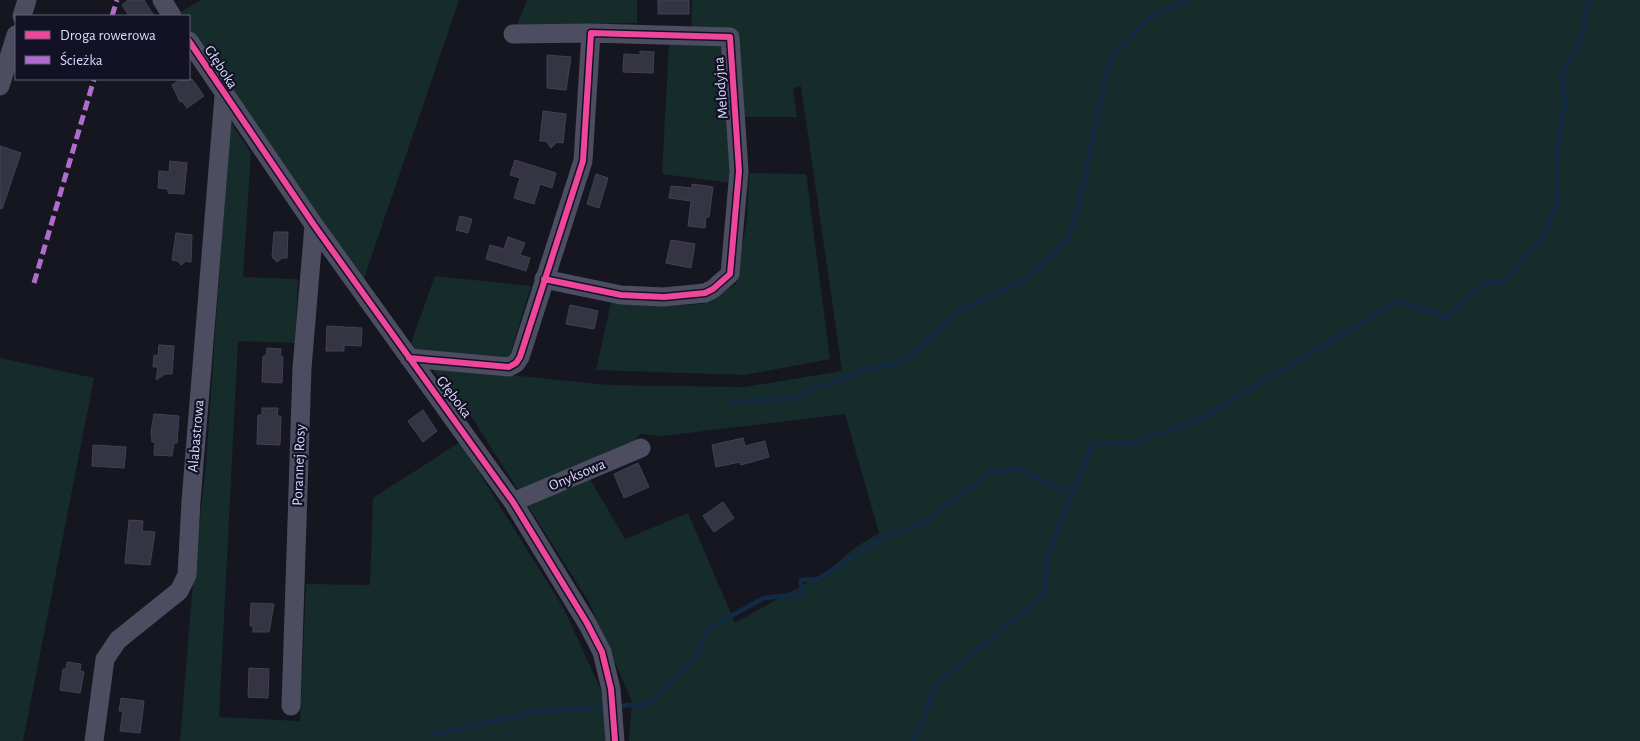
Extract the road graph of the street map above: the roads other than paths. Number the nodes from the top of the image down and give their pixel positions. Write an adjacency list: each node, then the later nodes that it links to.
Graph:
1 (27, 0): 3 (street)
2 (162, 0): 4 (street)
3 (22, 15)
4 (171, 15)
5 (513, 34): 6 (street, Melodyjna)
6 (591, 34): 12 (street); 12 (street, Melodyjna)
7 (15, 38): 9 (street)
8 (190, 43): 10 (street, Głęboka)
9 (0, 86)
10 (224, 96): 11 (street, Głęboka); 17 (street, Alabastrowa)
11 (314, 224): 13 (street, Głęboka); 16 (street, Porannej Rosy)
12 (544, 279): 13 (street)
13 (410, 358): 15 (street, Głęboka)
14 (641, 448): 15 (street, Onyksowa)
15 (513, 502): 18 (street, Głęboka)
16 (291, 706)
17 (94, 741)
18 (615, 741)

